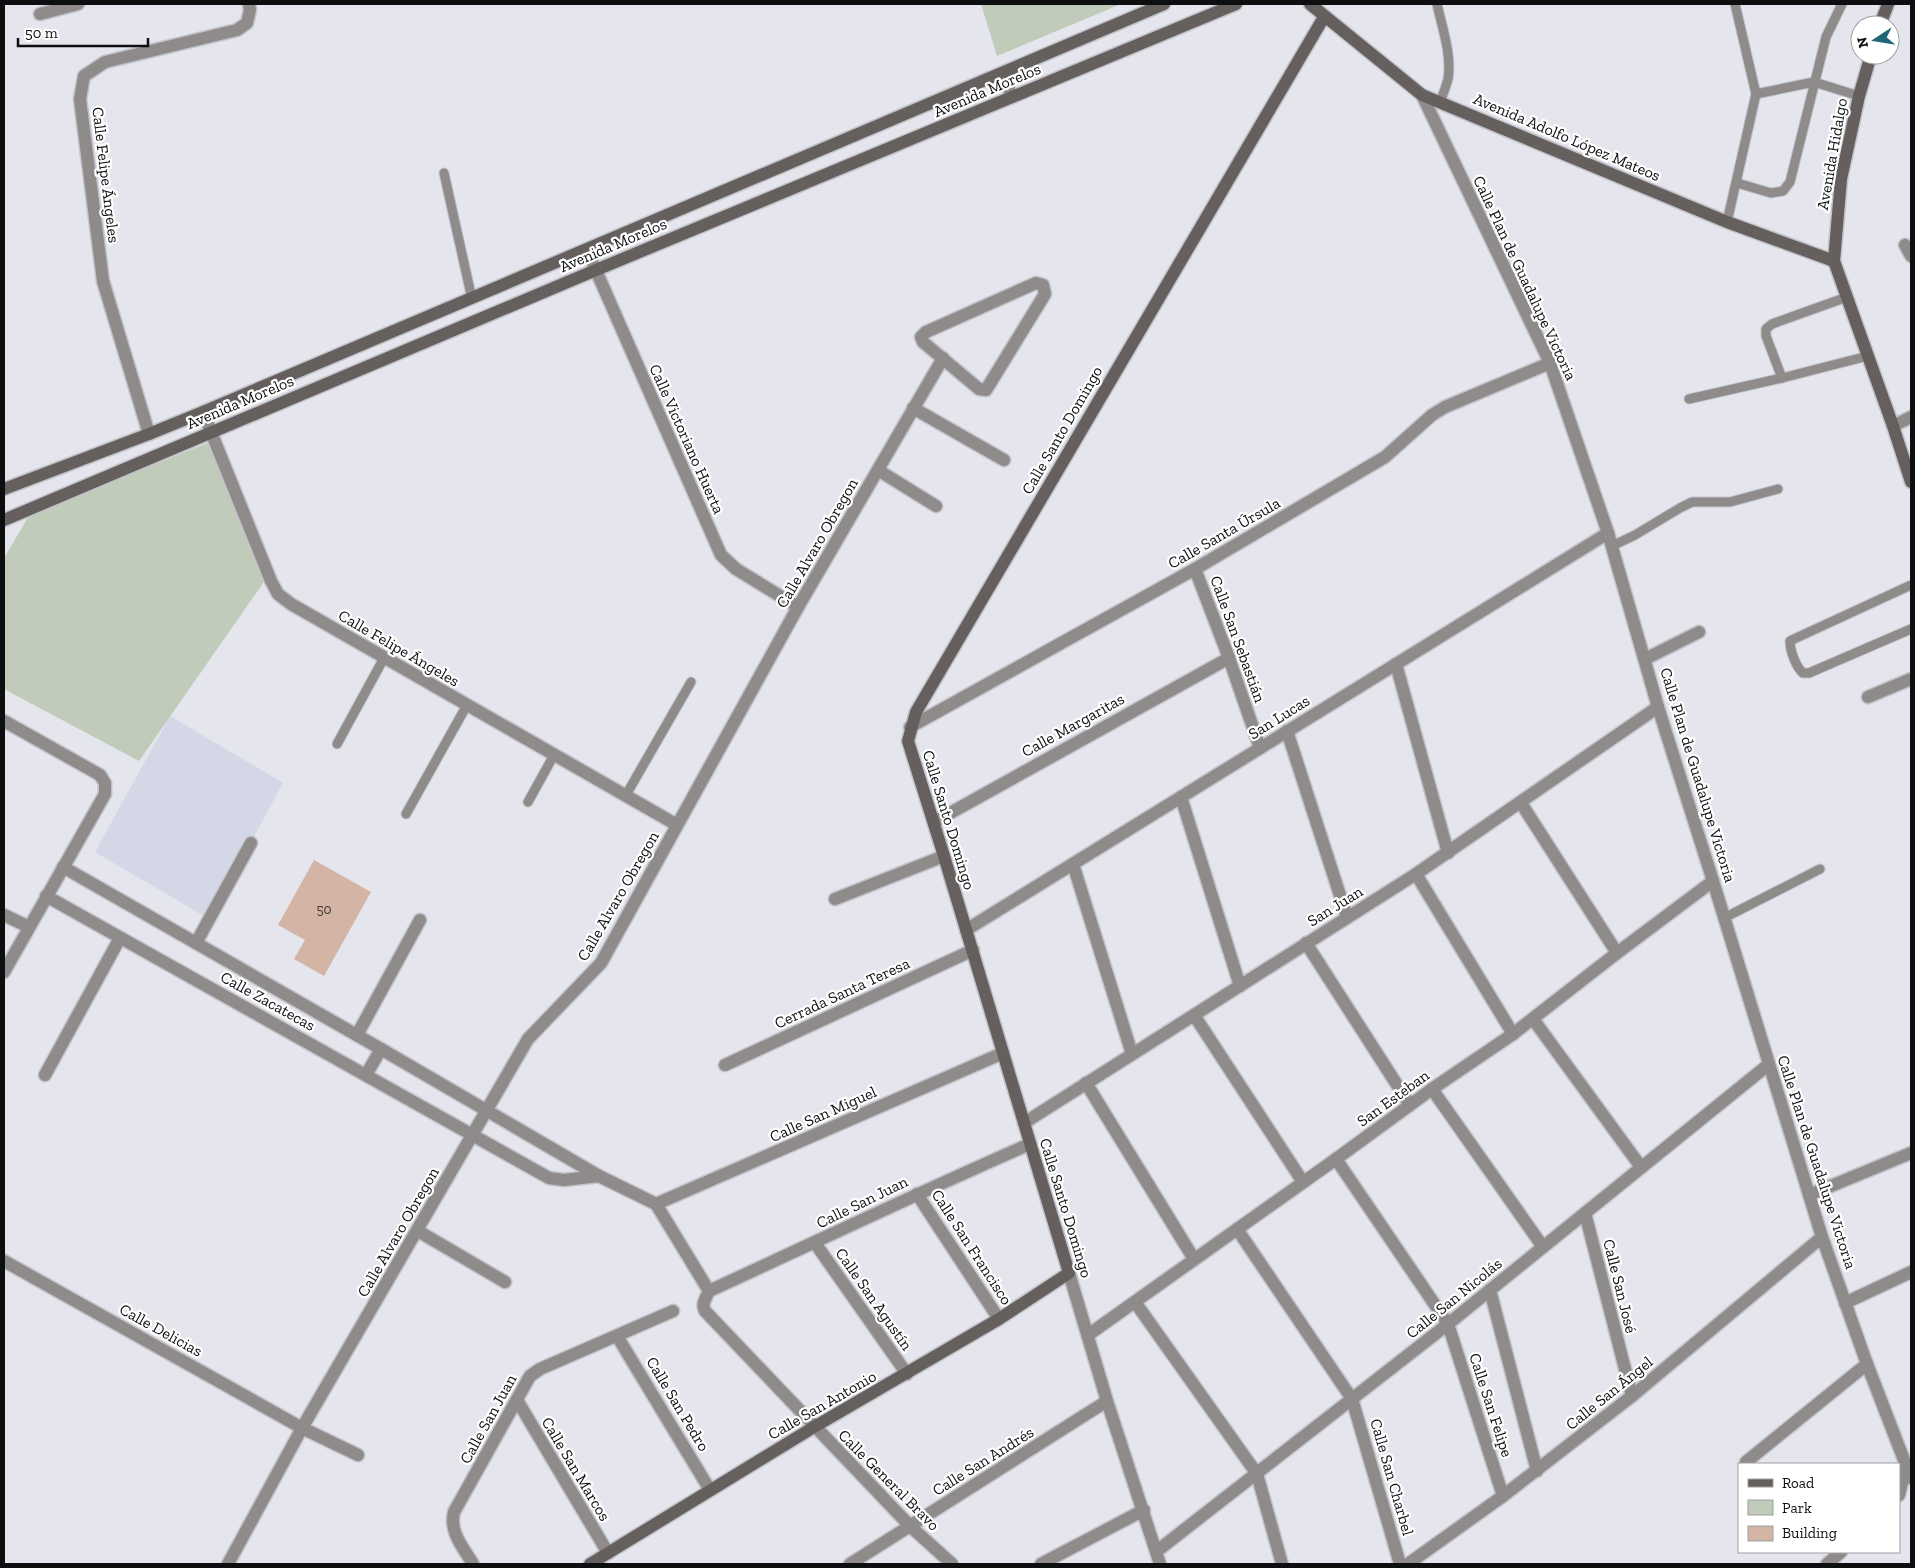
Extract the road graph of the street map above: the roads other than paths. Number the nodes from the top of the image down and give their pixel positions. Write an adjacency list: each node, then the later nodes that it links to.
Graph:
1 (78, 4): 9 (street)
2 (249, 4): 37 (street, Calle Felipe Ángeles)
3 (1164, 4): 12 (main road, Avenida Morelos)
4 (1236, 4): 17 (main road, Avenida Morelos)
5 (1310, 4): 10 (main road, Avenida Adolfo López Mateos)
6 (1437, 4): 18 (lane)
7 (1735, 4): 14 (lane)
8 (1842, 4): 13 (lane)
9 (40, 14)
10 (1324, 17): 15 (main road, Avenida Adolfo López Mateos); 62 (main road, Calle Santo Domingo)
11 (1868, 65): 16 (main road, Avenida Hidalgo)
12 (1003, 73): 17 (street); 22 (main road, Avenida Morelos)
13 (1814, 82): 14 (lane); 16 (lane); 20 (lane)
14 (1756, 94): 20 (lane)
15 (1422, 95): 18 (main road, Avenida Adolfo López Mateos); 29 (street, Calle Plan de Guadalupe Victoria)
16 (1859, 96): 23 (main road, Avenida Hidalgo)
17 (1012, 97): 24 (main road, Avenida Morelos)
18 (1440, 102): 21 (main road, Avenida Adolfo López Mateos)
19 (444, 173): 26 (lane)
20 (1737, 183): 21 (lane)
21 (1727, 222): 23 (main road, Avenida Adolfo López Mateos)
22 (587, 250): 24 (street, Calle Victoriano Huerta); 26 (main road, Avenida Morelos)
23 (1834, 261): 25 (main road)
24 (596, 270): 36 (main road, Avenida Morelos); 49 (street, Calle Victoriano Huerta)
25 (1847, 297): 27 (main road); 30 (lane)
26 (472, 299): 33 (main road, Avenida Morelos)
27 (1868, 356): 30 (lane); 35 (main road)
28 (943, 358): 28 (street); 32 (street, Calle Alvaro Obregon)
29 (1550, 364): 45 (street, Calle Plan de Guadalupe Victoria); 47 (street, Calle Santa Úrsula)
30 (1782, 378): 31 (lane)
31 (1689, 399)
32 (913, 408): 38 (street); 39 (street, Calle Alvaro Obregon)
33 (203, 412): 36 (street, Calle Felipe Ángeles); 37 (main road, Avenida Morelos)
34 (1911, 417): 35 (street)
35 (1893, 426): 40 (main road)
36 (210, 432): 44 (main road, Avenida Morelos); 52 (street, Calle Felipe Ángeles)
37 (150, 434): 41 (main road, Avenida Morelos)
38 (1004, 460)
39 (878, 470): 43 (street); 49 (street, Calle Alvaro Obregon)
40 (1911, 482)
41 (4, 489)
42 (1778, 489): 46 (lane)
43 (936, 506)
44 (4, 520)
45 (1608, 532): 46 (street, Calle Plan de Guadalupe Victoria); 55 (street, San Lucas)
46 (1612, 546): 54 (street, Calle Plan de Guadalupe Victoria)
47 (1196, 569): 53 (street, Calle San Sebastián); 62 (street, Calle Santa Úrsula)
48 (1911, 585): 50 (lane)
49 (798, 607): 73 (street, Calle Alvaro Obregon)
50 (1911, 629)
51 (1699, 632): 54 (street)
52 (384, 658): 59 (street, Calle Felipe Ángeles); 64 (lane)
53 (1229, 658): 65 (street, Calle San Sebastián); 72 (street, Calle Margaritas)
54 (1645, 659): 60 (street, Calle Plan de Guadalupe Victoria)
55 (1396, 664): 63 (street, San Lucas); 75 (street)
56 (1911, 679): 58 (street)
57 (691, 682): 67 (lane)
58 (1868, 697)
59 (467, 705): 66 (street, Calle Felipe Ángeles); 71 (lane)
60 (1658, 707): 70 (street, San Juan); 81 (street, Calle Plan de Guadalupe Victoria)
61 (4, 721): 78 (street)
62 (910, 727): 72 (main road, Calle Santo Domingo)
63 (1287, 731): 65 (street, San Lucas); 85 (street)
64 (337, 744)
65 (1260, 748): 68 (street, San Lucas)
66 (554, 755): 67 (street, Calle Felipe Ángeles); 69 (lane)
67 (626, 796): 73 (street, Calle Felipe Ángeles)
68 (1181, 797): 77 (street, San Lucas); 96 (street)
69 (528, 802)
70 (1521, 803): 75 (street, San Juan); 94 (street)
71 (406, 814)
72 (934, 822): 76 (main road, Calle Santo Domingo)
73 (677, 825): 111 (street, Calle Alvaro Obregon)
74 (251, 843): 91 (street)
75 (1448, 853): 80 (street, San Juan)
76 (944, 856): 83 (street); 89 (main road, Calle Santo Domingo)
77 (1073, 864): 89 (street, San Lucas); 103 (street)
78 (62, 867): 82 (street); 91 (street, Calle Zacatecas)
79 (1820, 869): 86 (lane)
80 (1416, 874): 85 (street, San Juan); 99 (street)
81 (1713, 881): 86 (street, Calle Plan de Guadalupe Victoria); 94 (street, San Esteban)
82 (46, 896): 88 (street); 90 (street, Calle Zacatecas)
83 (835, 899)
84 (4, 915): 88 (street)
85 (1347, 917): 92 (street, San Juan)
86 (1724, 918): 105 (street, Calle Plan de Guadalupe Victoria)
87 (420, 920): 100 (street)
88 (29, 927): 95 (street)
89 (966, 930): 93 (main road, Calle Santo Domingo)
90 (120, 938): 106 (street); 107 (street, Calle Zacatecas)
91 (196, 943): 100 (street, Calle Zacatecas)
92 (1306, 943): 96 (street, San Juan); 110 (street)
93 (972, 950): 102 (main road, Calle Santo Domingo); 104 (street, Cerrada Santa Teresa)
94 (1618, 953): 98 (street, San Esteban)
95 (4, 972)
96 (1240, 986): 97 (street, San Juan)
97 (1194, 1015): 103 (street, San Juan); 119 (street)
98 (1533, 1019): 99 (street, San Esteban); 117 (street)
99 (1513, 1034): 109 (street, San Esteban)
100 (357, 1035): 101 (street, Calle Zacatecas)
101 (381, 1049): 107 (street); 111 (street, Calle Zacatecas)
102 (1003, 1053): 112 (main road, Calle Santo Domingo); 122 (street, Calle San Miguel)
103 (1132, 1054): 108 (street, San Juan)
104 (725, 1065)
105 (1768, 1065): 117 (street, Calle San Nicolás); 121 (street, Calle Plan de Guadalupe Victoria)
106 (45, 1075)
107 (366, 1075): 113 (street, Calle Zacatecas)
108 (1086, 1083): 112 (street, San Juan); 129 (street)
109 (1432, 1089): 110 (street, San Esteban); 128 (street)
110 (1410, 1105): 116 (street, San Esteban)
111 (488, 1110): 113 (street, Calle Alvaro Obregon); 118 (street, Calle Zacatecas)
112 (1024, 1123): 114 (main road, Calle Santo Domingo)
113 (474, 1135): 118 (street, Calle Zacatecas); 125 (street, Calle Alvaro Obregon)
114 (1030, 1144): 120 (street, Calle San Juan); 132 (main road, Calle Santo Domingo)
115 (1911, 1152): 121 (street)
116 (1336, 1160): 119 (street, San Esteban); 140 (street, Calle San Felipe)
117 (1641, 1167): 123 (street, Calle San Nicolás)
118 (599, 1176): 122 (street, Calle Zacatecas)
119 (1303, 1182): 124 (street, San Esteban)
120 (917, 1194): 127 (street, Calle San Juan); 139 (street, Calle San Francisco)
121 (1809, 1195): 126 (street, Calle Plan de Guadalupe Victoria)
122 (656, 1204): 135 (street)
123 (1585, 1213): 128 (street, Calle San Nicolás); 145 (street, Calle San José)
124 (1237, 1230): 129 (street, San Esteban); 146 (street, Calle San Charbel)
125 (418, 1231): 133 (street); 150 (street, Calle Alvaro Obregon)
126 (1822, 1237): 137 (street, Calle Plan de Guadalupe Victoria); 145 (street, Calle San Ángel)
127 (815, 1243): 135 (street, Calle San Juan); 144 (street, Calle San Agustín)
128 (1543, 1247): 134 (street, Calle San Nicolás)
129 (1194, 1259): 136 (street, San Esteban)
130 (4, 1261): 150 (street, Calle Delicias)
131 (1911, 1272): 137 (street)
132 (1069, 1273): 139 (main road, Calle San Antonio); 141 (street, Calle Santo Domingo)
133 (505, 1282)
134 (1490, 1290): 140 (street, Calle San Nicolás); 153 (street)
135 (709, 1291): 149 (street, Calle General Bravo)
136 (1135, 1302): 141 (street, San Esteban); 155 (street)
137 (1845, 1303): 143 (street, Calle Plan de Guadalupe Victoria)
138 (673, 1311): 142 (street, Calle San Juan)
139 (999, 1319): 144 (main road, Calle San Antonio)
140 (1448, 1324): 146 (street, Calle San Nicolás); 158 (street, Calle San Felipe)
141 (1088, 1335): 148 (street, Calle Santo Domingo)
142 (618, 1336): 147 (street, Calle San Juan); 156 (street, Calle San Pedro)
143 (1867, 1364): 152 (street); 154 (street, Calle Plan de Guadalupe Victoria)
144 (907, 1374): 149 (main road, Calle San Antonio)
145 (1632, 1396): 153 (street, Calle San Ángel)
146 (1352, 1399): 155 (street, Calle San Nicolás); 172 (street, Calle San Charbel)
147 (517, 1400): 162 (street, Calle San Marcos); 165 (street, Calle San Juan)
148 (1108, 1401): 159 (street, Calle Santo Domingo); 160 (street, Calle San Andrés)
149 (814, 1427): 156 (main road, Calle San Antonio); 160 (street, Calle General Bravo)
150 (302, 1428): 151 (street, Calle Delicias); 164 (street, Calle Alvaro Obregon)
151 (358, 1455)
152 (1746, 1462)
153 (1536, 1471): 158 (street, Calle San Ángel)
154 (1909, 1472): 157 (street)
155 (1257, 1474): 161 (street, Calle San Nicolás); 171 (street)
156 (710, 1490): 162 (main road, Calle San Antonio)
157 (1900, 1493)
158 (1503, 1496): 173 (street, Calle San Ángel)
159 (1144, 1510): 161 (street, Calle Santo Domingo); 169 (street)
160 (910, 1526): 167 (street, Calle San Andrés); 168 (street, Calle General Bravo)
161 (1156, 1551): 170 (street, Calle Santo Domingo)
162 (608, 1553): 166 (main road, Calle San Antonio)
163 (1840, 1553): 174 (street)
164 (228, 1564)
165 (473, 1564)
166 (590, 1564)
167 (850, 1564)
168 (952, 1564)
169 (1041, 1564)
170 (1160, 1564)
171 (1282, 1564)
172 (1400, 1564)
173 (1408, 1564)
174 (1826, 1564)

